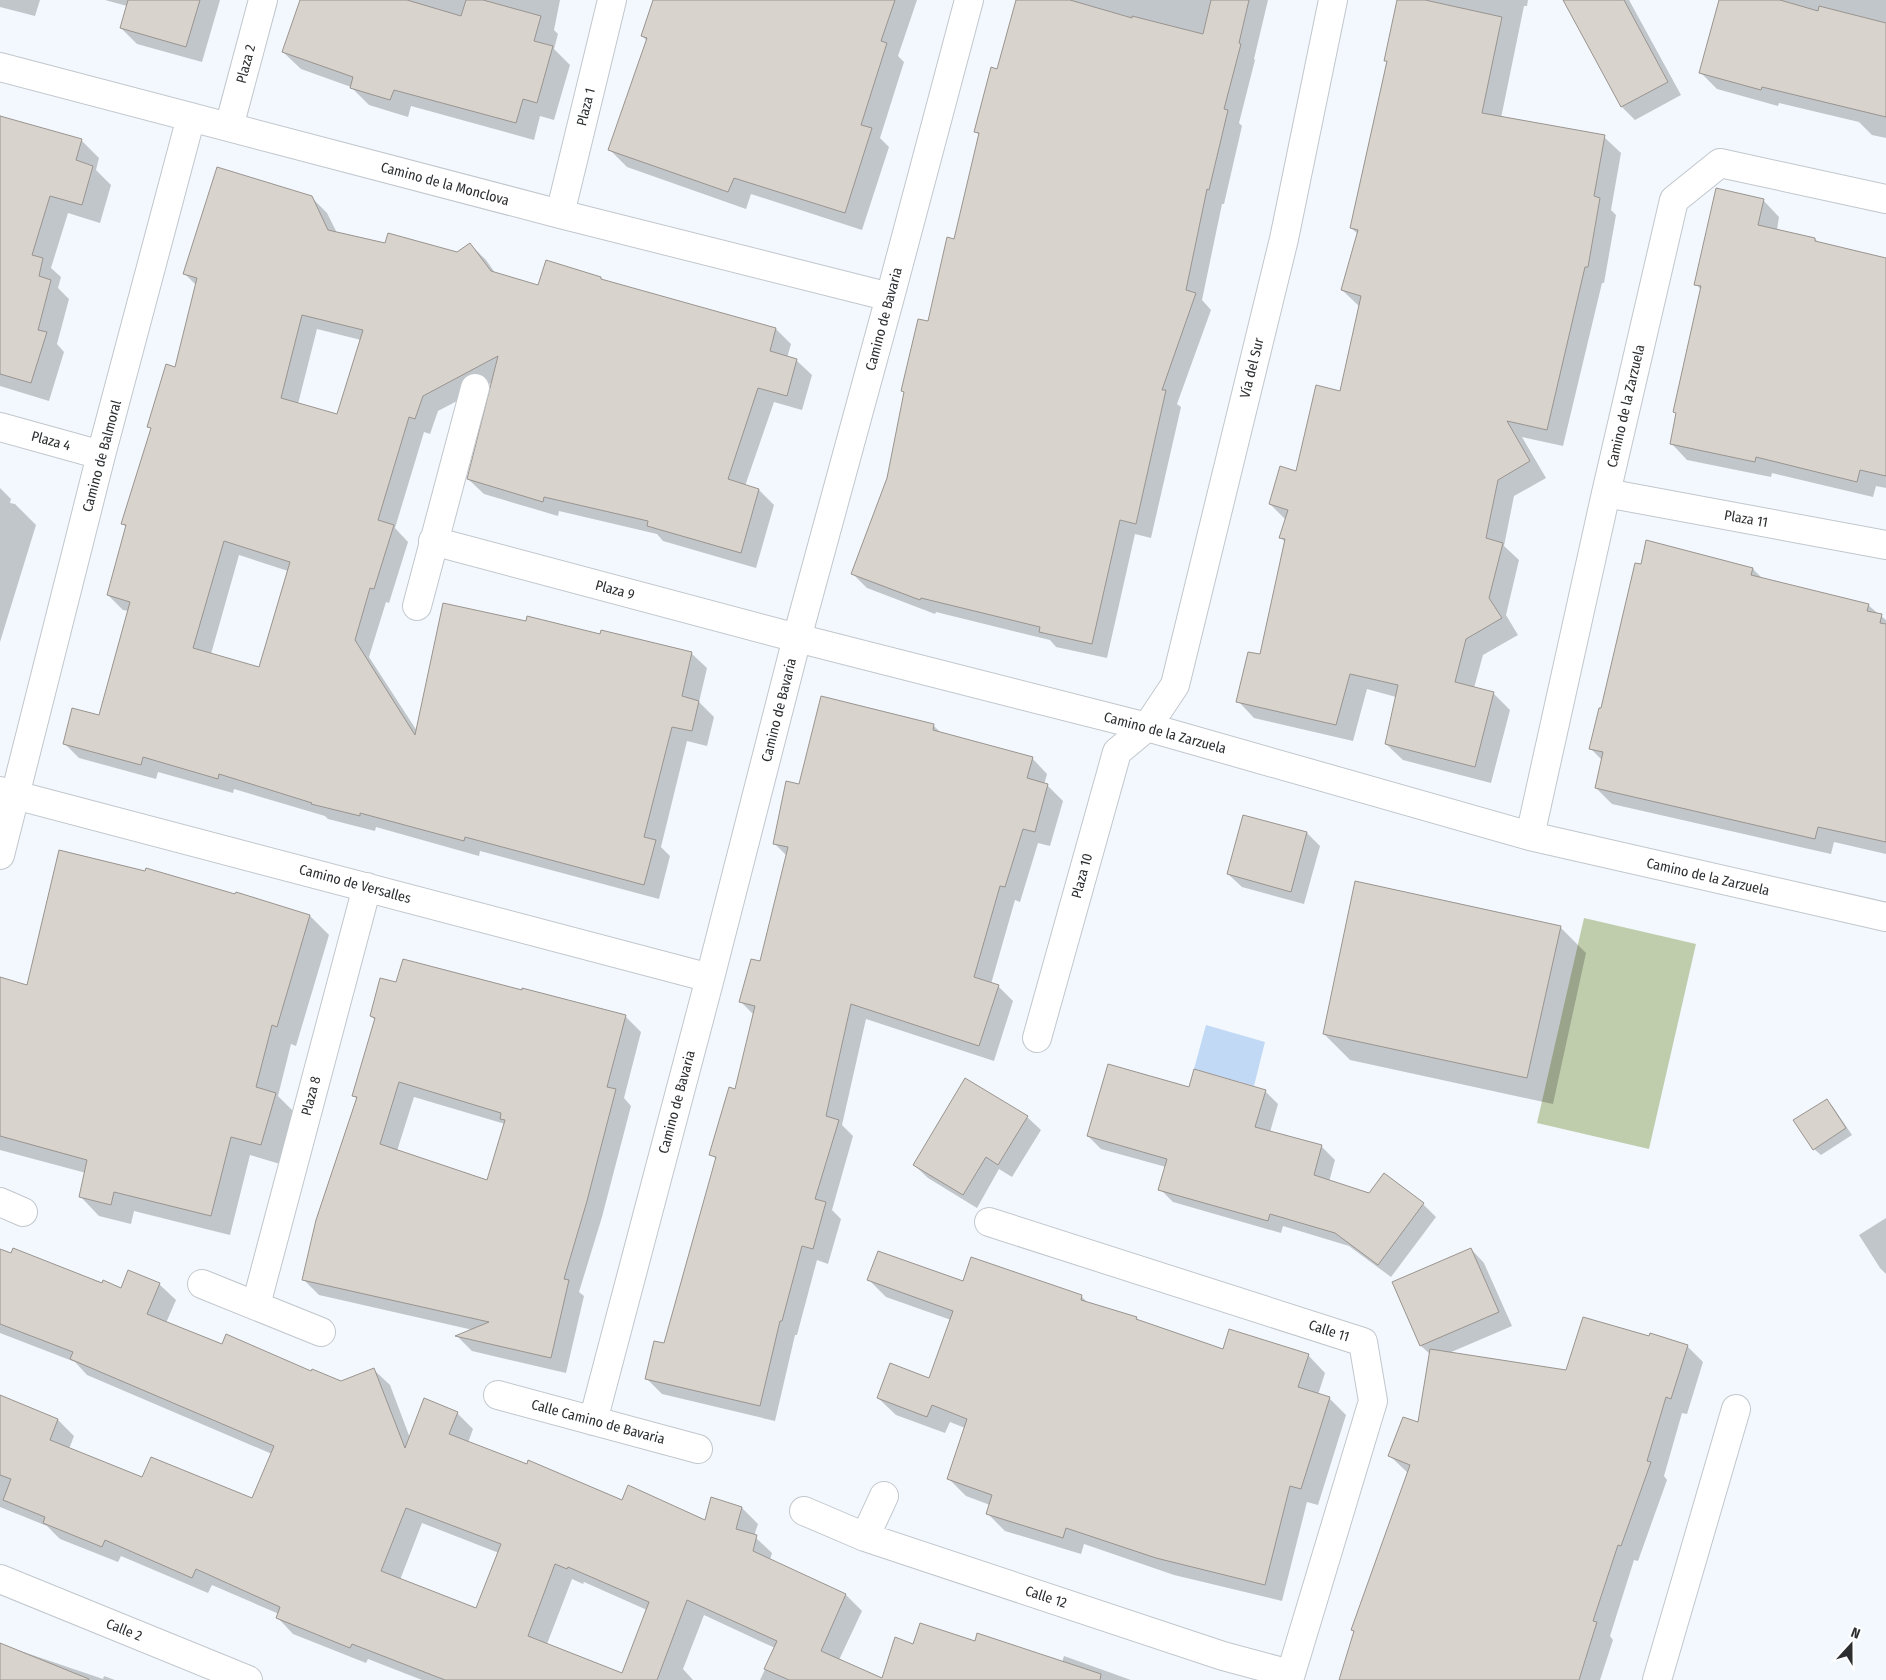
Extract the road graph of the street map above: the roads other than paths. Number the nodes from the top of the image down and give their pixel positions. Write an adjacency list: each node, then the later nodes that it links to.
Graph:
1 (263, 0): 7 (street, Plaza 2)
2 (612, 0): 9 (street, Plaza 1)
3 (969, 0): 10 (street, Camino de Bavaria)
4 (1333, 0): 19 (street, Vía del Sur)
5 (0, 67): 6 (street, Camino de la Monclova)
6 (191, 117): 7 (street, Camino de la Monclova); 13 (street, Camino de Balmoral)
7 (229, 128): 9 (street, Camino de la Monclova)
8 (1886, 199): 14 (street, Camino de la Zarzuela)
9 (560, 214): 10 (street, Camino de la Monclova)
10 (890, 297): 18 (street, Camino de Bavaria)
11 (475, 388): 15 (street)
12 (0, 427): 13 (street, Plaza 4)
13 (102, 455): 20 (street, Camino de Balmoral)
14 (1606, 493): 16 (street, Plaza 11); 21 (street, Camino de la Zarzuela)
15 (433, 541): 17 (street); 18 (street, Plaza 9)
16 (1886, 545)
17 (417, 606)
18 (797, 638): 19 (street, Camino de la Zarzuela); 25 (street, Camino de Bavaria)
19 (1147, 727): 21 (street, Camino de la Zarzuela); 26 (street, Plaza 10)
20 (8, 793): 22 (street, Camino de Balmoral); 23 (street, Camino de Versalles)
21 (1530, 836): 24 (street, Camino de la Zarzuela)
22 (0, 855)
23 (367, 887): 25 (street, Camino de Versalles); 29 (street, Plaza 8)
24 (1886, 917)
25 (710, 978): 33 (street, Camino de Bavaria)
26 (1037, 1038)
27 (989, 1222): 39 (street, Calle 11)
28 (202, 1284): 29 (street)
29 (256, 1305): 30 (street)
30 (321, 1332)
31 (498, 1395): 33 (street, Calle Camino de Bavaria)
32 (1736, 1409): 41 (street)
33 (593, 1421): 34 (street, Calle Camino de Bavaria)
34 (698, 1449)
35 (884, 1496): 37 (street)
36 (804, 1511): 37 (street, Calle 12)
37 (865, 1537): 39 (street, Calle 12)
38 (0, 1579): 40 (street, Calle 2)
39 (1290, 1677)
40 (235, 1678)
41 (1657, 1680)

